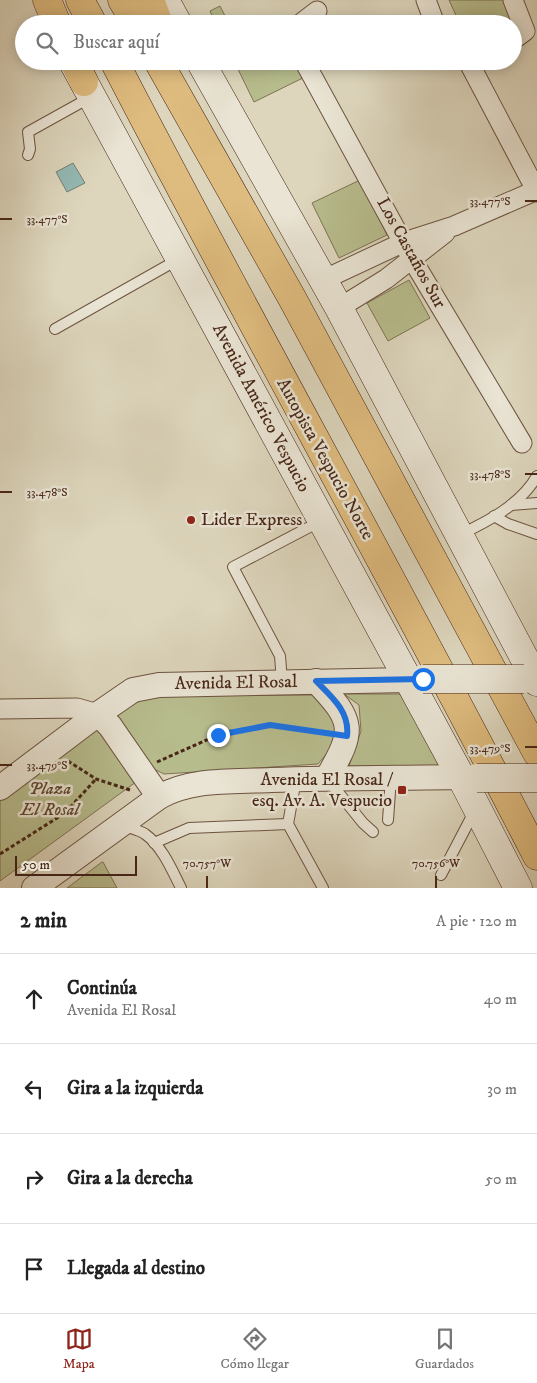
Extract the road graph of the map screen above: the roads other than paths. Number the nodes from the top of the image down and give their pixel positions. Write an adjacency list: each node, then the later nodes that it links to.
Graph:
1 (39, 0): 10 (main road)
2 (47, 0): 11 (highway)
3 (80, 0): 12 (highway)
4 (122, 0): 13 (highway)
5 (150, 0): 14 (highway)
6 (165, 0): 15 (main road)
7 (426, 0): 17 (street)
8 (513, 0): 18 (street)
9 (317, 11): 16 (street)
10 (47, 15)
11 (53, 15)
12 (88, 15)
13 (131, 15)
14 (155, 15)
15 (173, 15)
16 (312, 15)
17 (432, 15)
18 (518, 15)
19 (119, 70): 65 (highway, Autopista Vespucio Norte)
20 (163, 70): 26 (highway)
21 (175, 70): 26 (highway)
22 (205, 70): 33 (main road)
23 (309, 70): 30 (street, Los Castaños Sur)
24 (475, 70): 28 (street)
25 (81, 75): 27 (lane); 31 (main road, Avenida Américo Vespucio)
26 (198, 131): 51 (highway)
27 (28, 155)
28 (537, 191): 29 (street)
29 (454, 226): 30 (street); 32 (street)
30 (404, 242): 32 (street, Los Castaños Sur); 33 (street)
31 (180, 258): 35 (lane); 42 (main road, Avenida Américo Vespucio)
32 (412, 259): 34 (street); 36 (street, Los Castaños Sur)
33 (323, 280): 34 (main road)
34 (339, 308): 43 (main road)
35 (55, 329)
36 (522, 443)
37 (537, 476): 38 (lane)
38 (532, 487): 40 (lane)
39 (537, 503): 40 (lane)
40 (510, 505): 41 (lane)
41 (494, 516): 43 (lane); 44 (lane)
42 (322, 520): 46 (main road, Avenida Américo Vespucio); 48 (lane)
43 (460, 534): 45 (main road)
44 (537, 534)
45 (533, 679): 46 (main road, Avenida El Rosal, bridge)
46 (416, 680): 47 (street, Avenida El Rosal); 54 (main road, Avenida Américo Vespucio)
47 (316, 681): 48 (street, Avenida El Rosal); 52 (street)
48 (282, 682): 50 (street, Avenida El Rosal)
49 (0, 709): 50 (street)
50 (98, 714): 57 (street, Avenida El Rosal); 58 (street)
51 (537, 753)
52 (327, 778): 53 (street); 56 (street); 63 (lane)
53 (391, 778): 54 (street); 60 (lane)
54 (469, 778): 55 (main road, bridge); 59 (main road, Avenida Américo Vespucio)
55 (537, 778)
56 (296, 779): 58 (street); 61 (lane)
57 (0, 788)
58 (153, 789): 62 (street)
59 (476, 808): 66 (lane); 70 (main road, Avenida Américo Vespucio)
60 (388, 820)
61 (288, 824): 64 (lane); 69 (lane)
62 (121, 825): 64 (lane); 67 (street)
63 (374, 832)
64 (154, 843): 68 (lane)
65 (537, 856)
66 (441, 875)
67 (34, 888)
68 (182, 888)
69 (323, 888)
70 (518, 888)

